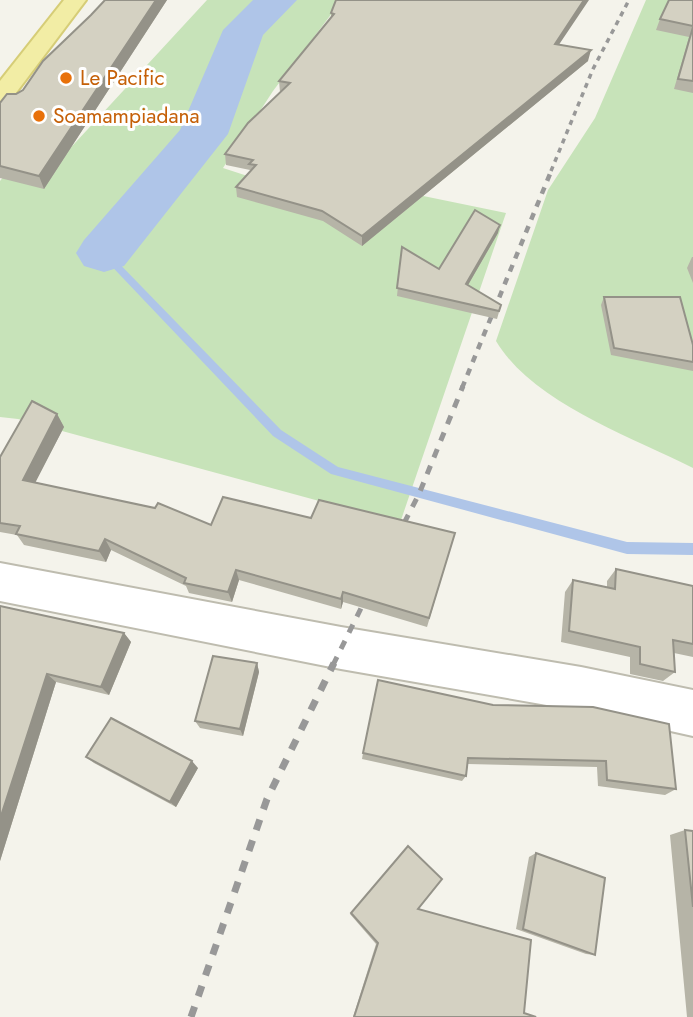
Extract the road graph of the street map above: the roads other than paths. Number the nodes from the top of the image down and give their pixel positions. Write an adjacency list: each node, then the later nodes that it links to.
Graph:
1 (75, 0): 2 (main road)
2 (2, 92)
3 (0, 582): 4 (street)
4 (693, 713)

